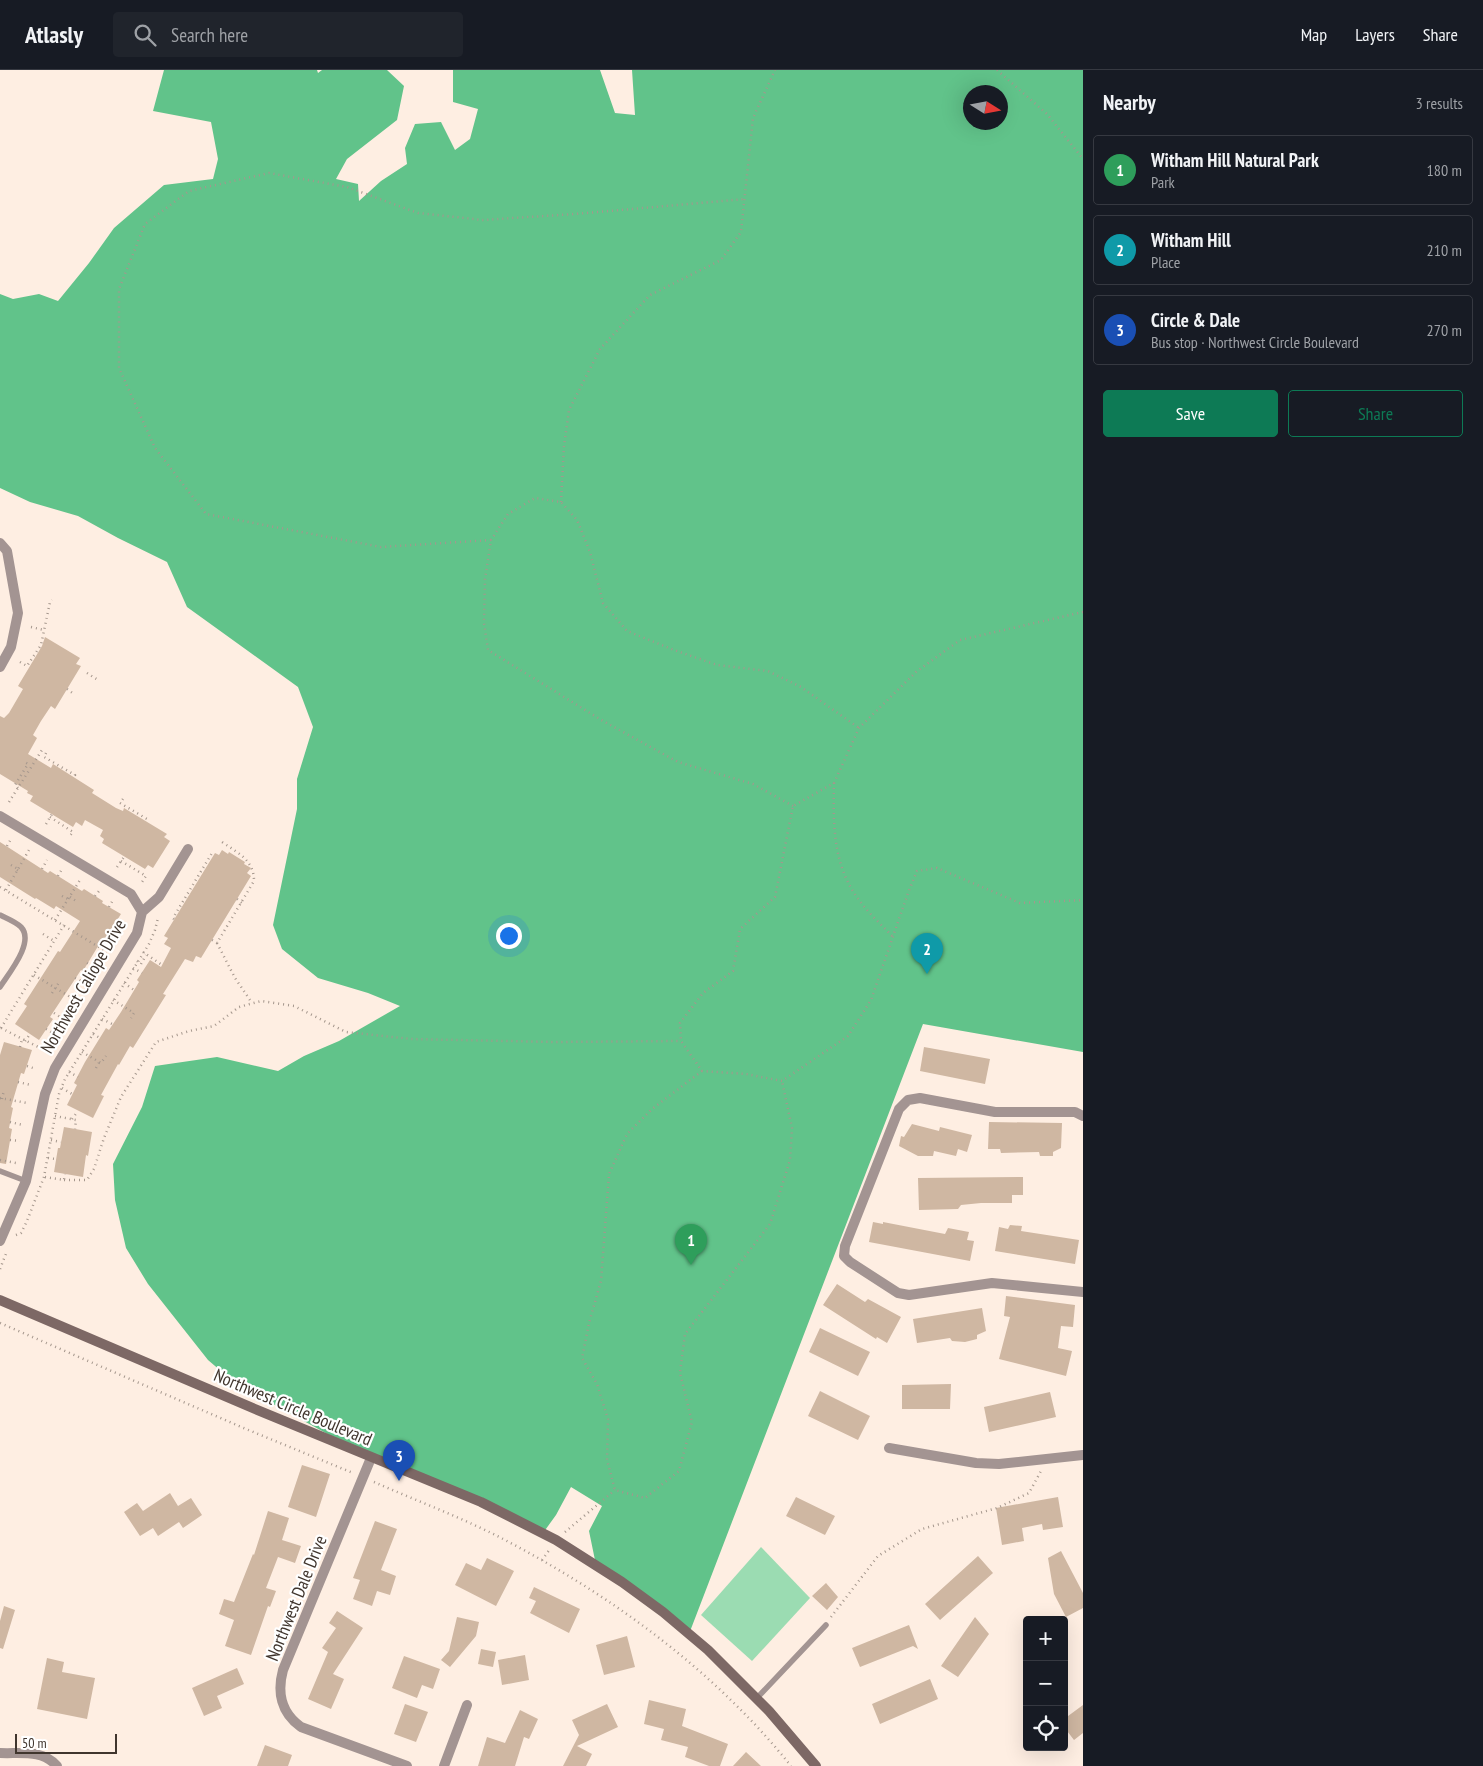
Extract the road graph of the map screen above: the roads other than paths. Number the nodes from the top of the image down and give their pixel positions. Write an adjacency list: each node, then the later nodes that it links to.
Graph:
1 (0, 543): 2 (street)
2 (0, 667)
3 (0, 816): 5 (street, Northwest Caliope Drive)
4 (188, 850): 5 (street)
5 (142, 912): 10 (street, Northwest Caliope Drive)
6 (0, 915): 7 (lane)
7 (0, 987)
8 (1083, 1116): 12 (street)
9 (0, 1171): 10 (lane)
10 (26, 1180): 11 (street, Northwest Caliope Drive)
11 (0, 1241)
12 (1083, 1292)
13 (0, 1300): 16 (main road, Northwest Circle Boulevard)
14 (889, 1448): 15 (street)
15 (1083, 1455)
16 (372, 1458): 18 (main road, Northwest Circle Boulevard); 22 (street, Northwest Dale Drive)
17 (826, 1624): 18 (lane)
18 (757, 1698): 24 (main road, Northwest Circle Boulevard)
19 (467, 1705): 23 (street)
20 (0, 1753): 21 (street)
21 (57, 1766)
22 (407, 1766)
23 (444, 1766)
24 (816, 1766)

